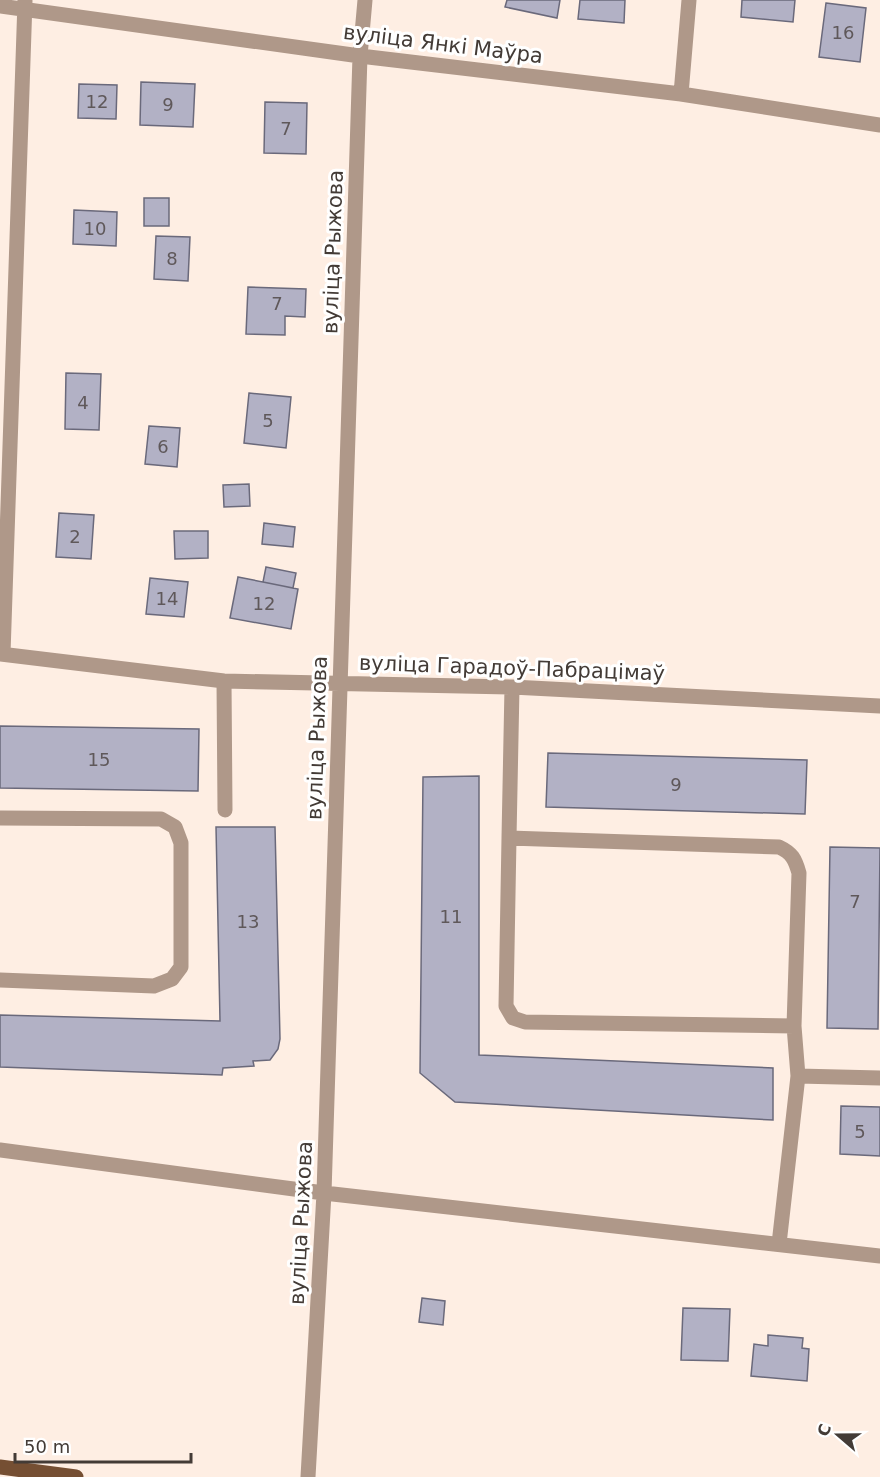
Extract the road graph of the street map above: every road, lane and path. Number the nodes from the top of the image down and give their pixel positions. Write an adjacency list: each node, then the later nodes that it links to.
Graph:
1 (365, 0): 5 (street, вуліца Рыжова)
2 (689, 0): 6 (street)
3 (24, 4): 4 (street, вуліца Янкі Маўра); 5 (street, вуліца Янкі Маўра); 8 (street)
4 (0, 6)
5 (360, 56): 6 (street, вуліца Янкі Маўра); 10 (street, вуліца Рыжова)
6 (681, 94): 7 (street, вуліца Янкі Маўра)
7 (880, 125)
8 (2, 654): 9 (street, вуліца Гарадоў-Пабрацімаў)
9 (224, 681): 10 (street, вуліца Гарадоў-Пабрацімаў); 13 (street)
10 (340, 683): 11 (street, вуліца Гарадоў-Пабрацімаў); 21 (street, вуліца Рыжова)
11 (512, 687): 12 (street, вуліца Гарадоў-Пабрацімаў); 15 (street)
12 (880, 706)
13 (225, 810)
14 (0, 818): 16 (street)
15 (509, 837): 17 (street); 17 (street)
16 (0, 980)
17 (794, 1026): 18 (street)
18 (798, 1076): 19 (street); 22 (street)
19 (880, 1078)
20 (0, 1150): 21 (street)
21 (324, 1193): 22 (street); 27 (street, вуліца Рыжова)
22 (779, 1244): 23 (street)
23 (880, 1256)
24 (0, 1467): 25 (main road)
25 (32, 1474): 26 (main road)
26 (76, 1477)
27 (308, 1477)

